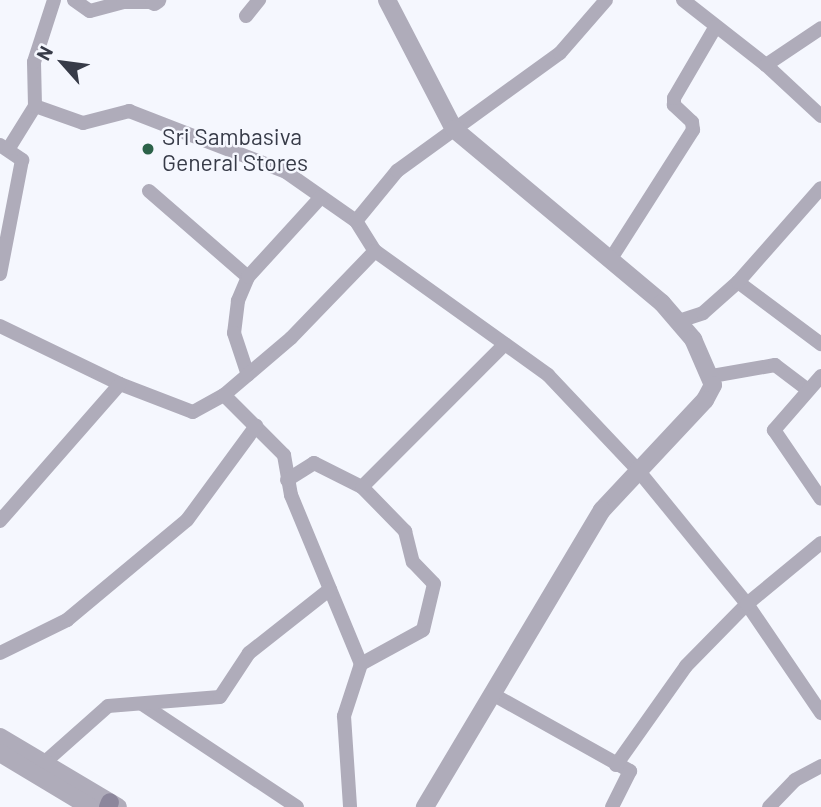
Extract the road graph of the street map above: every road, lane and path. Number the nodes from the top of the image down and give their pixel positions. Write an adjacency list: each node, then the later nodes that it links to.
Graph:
1 (54, 0): 12 (street)
2 (74, 0): 7 (street)
3 (259, 0): 8 (street)
4 (387, 0): 14 (street)
5 (606, 0): 14 (street)
6 (683, 0): 9 (street)
7 (156, 1)
8 (246, 16)
9 (716, 26): 11 (street); 21 (street)
10 (821, 28): 11 (street)
11 (766, 65): 13 (street)
12 (35, 106): 15 (street); 18 (street)
13 (821, 116)
14 (454, 129): 19 (street); 21 (street)
15 (5, 146): 22 (street)
16 (821, 188): 24 (street)
17 (149, 191): 23 (street)
18 (321, 197): 19 (street); 23 (street)
19 (356, 222): 20 (street)
20 (375, 251): 27 (street); 29 (street)
21 (612, 257): 25 (street)
22 (0, 274)
23 (248, 277): 29 (street)
24 (738, 282): 25 (street); 28 (street)
25 (679, 321): 30 (street)
26 (0, 326): 32 (street)
27 (505, 344): 36 (street); 38 (street)
28 (821, 344)
29 (248, 375): 34 (street)
30 (712, 376): 33 (street); 36 (street)
31 (821, 376): 33 (street)
32 (120, 384): 34 (street); 40 (street)
33 (808, 390): 39 (street)
34 (224, 395): 35 (street)
35 (256, 426): 37 (street); 44 (street)
36 (637, 469): 43 (street); 46 (street)
37 (287, 480): 38 (street); 42 (street)
38 (362, 487): 45 (street)
39 (821, 499)
40 (0, 521)
41 (821, 543): 43 (street)
42 (330, 589): 45 (street); 47 (street)
43 (747, 604): 48 (street); 51 (street)
44 (0, 653)
45 (361, 664): 57 (street)
46 (494, 695): 51 (street); 58 (street)
47 (142, 704): 53 (street); 56 (street)
48 (821, 713)
49 (0, 737): 53 (street)
50 (0, 753): 53 (street)
51 (616, 765): 59 (street)
52 (821, 766): 60 (street)
53 (41, 769): 54 (street); 55 (street)
54 (112, 805)
55 (90, 807)
56 (297, 807)
57 (351, 807)
58 (425, 807)
59 (612, 807)
60 (769, 807)

